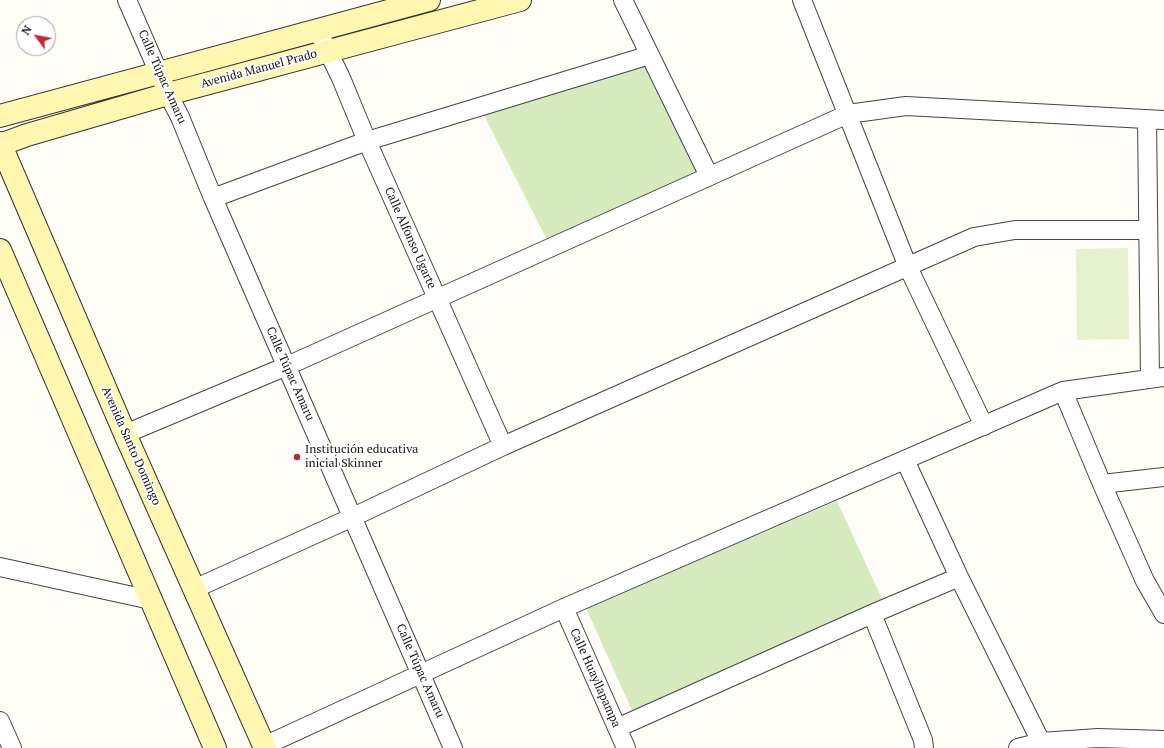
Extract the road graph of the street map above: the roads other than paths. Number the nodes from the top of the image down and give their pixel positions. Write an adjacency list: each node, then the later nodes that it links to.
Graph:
1 (127, 0): 9 (street, Calle Túpac Amaru)
2 (429, 0): 6 (street, Avenida Manuel Prado)
3 (520, 0): 7 (street, Avenida Manuel Prado)
4 (623, 0): 8 (street)
5 (802, 0): 11 (street)
6 (318, 30): 7 (street, Calle Alfonso Ugarte); 9 (street, Avenida Manuel Prado)
7 (328, 51): 10 (street, Avenida Manuel Prado); 14 (street, Calle Alfonso Ugarte)
8 (650, 55): 14 (street); 16 (street)
9 (159, 73): 10 (street, Calle Túpac Amaru); 12 (street, Avenida Manuel Prado)
10 (168, 94): 15 (street, Avenida Manuel Prado); 17 (street, Calle Túpac Amaru)
11 (848, 114): 13 (street); 16 (street); 20 (street)
12 (0, 116)
13 (1155, 120): 18 (street)
14 (367, 141): 17 (street); 21 (street, Calle Alfonso Ugarte)
15 (0, 144): 26 (street, Avenida Santo Domingo)
16 (709, 176): 21 (street)
17 (214, 198): 22 (street, Calle Túpac Amaru)
18 (1148, 230): 20 (street); 23 (street)
19 (0, 250): 35 (street)
20 (908, 267): 25 (street); 27 (street)
21 (438, 299): 22 (street); 27 (street, Calle Alfonso Ugarte)
22 (287, 366): 26 (street); 31 (street, Calle Túpac Amaru)
23 (1157, 377): 24 (street)
24 (1063, 391): 25 (street); 30 (street)
25 (984, 426): 28 (street)
26 (125, 434): 34 (street, Avenida Santo Domingo)
27 (503, 446): 31 (street)
28 (905, 460): 33 (street); 36 (street)
29 (1164, 477): 30 (street)
30 (1102, 484): 38 (street)
31 (353, 517): 34 (street); 39 (street, Calle Túpac Amaru)
32 (0, 567): 35 (street)
33 (959, 577): 37 (street); 43 (street)
34 (194, 589): 45 (street, Avenida Santo Domingo)
35 (151, 600): 47 (street)
36 (564, 608): 39 (street); 41 (street, Calle Huayllapampa)
37 (872, 614): 41 (street); 50 (street)
38 (1164, 614)
39 (421, 674): 45 (street); 48 (street, Calle Túpac Amaru)
40 (0, 721): 46 (street)
41 (617, 728): 49 (street, Calle Huayllapampa)
42 (1164, 740): 44 (street)
43 (1041, 742): 44 (street); 51 (street)
44 (1101, 743)
45 (265, 747)
46 (12, 748)
47 (215, 748)
48 (453, 748)
49 (626, 748)
50 (924, 748)
51 (1018, 748)

